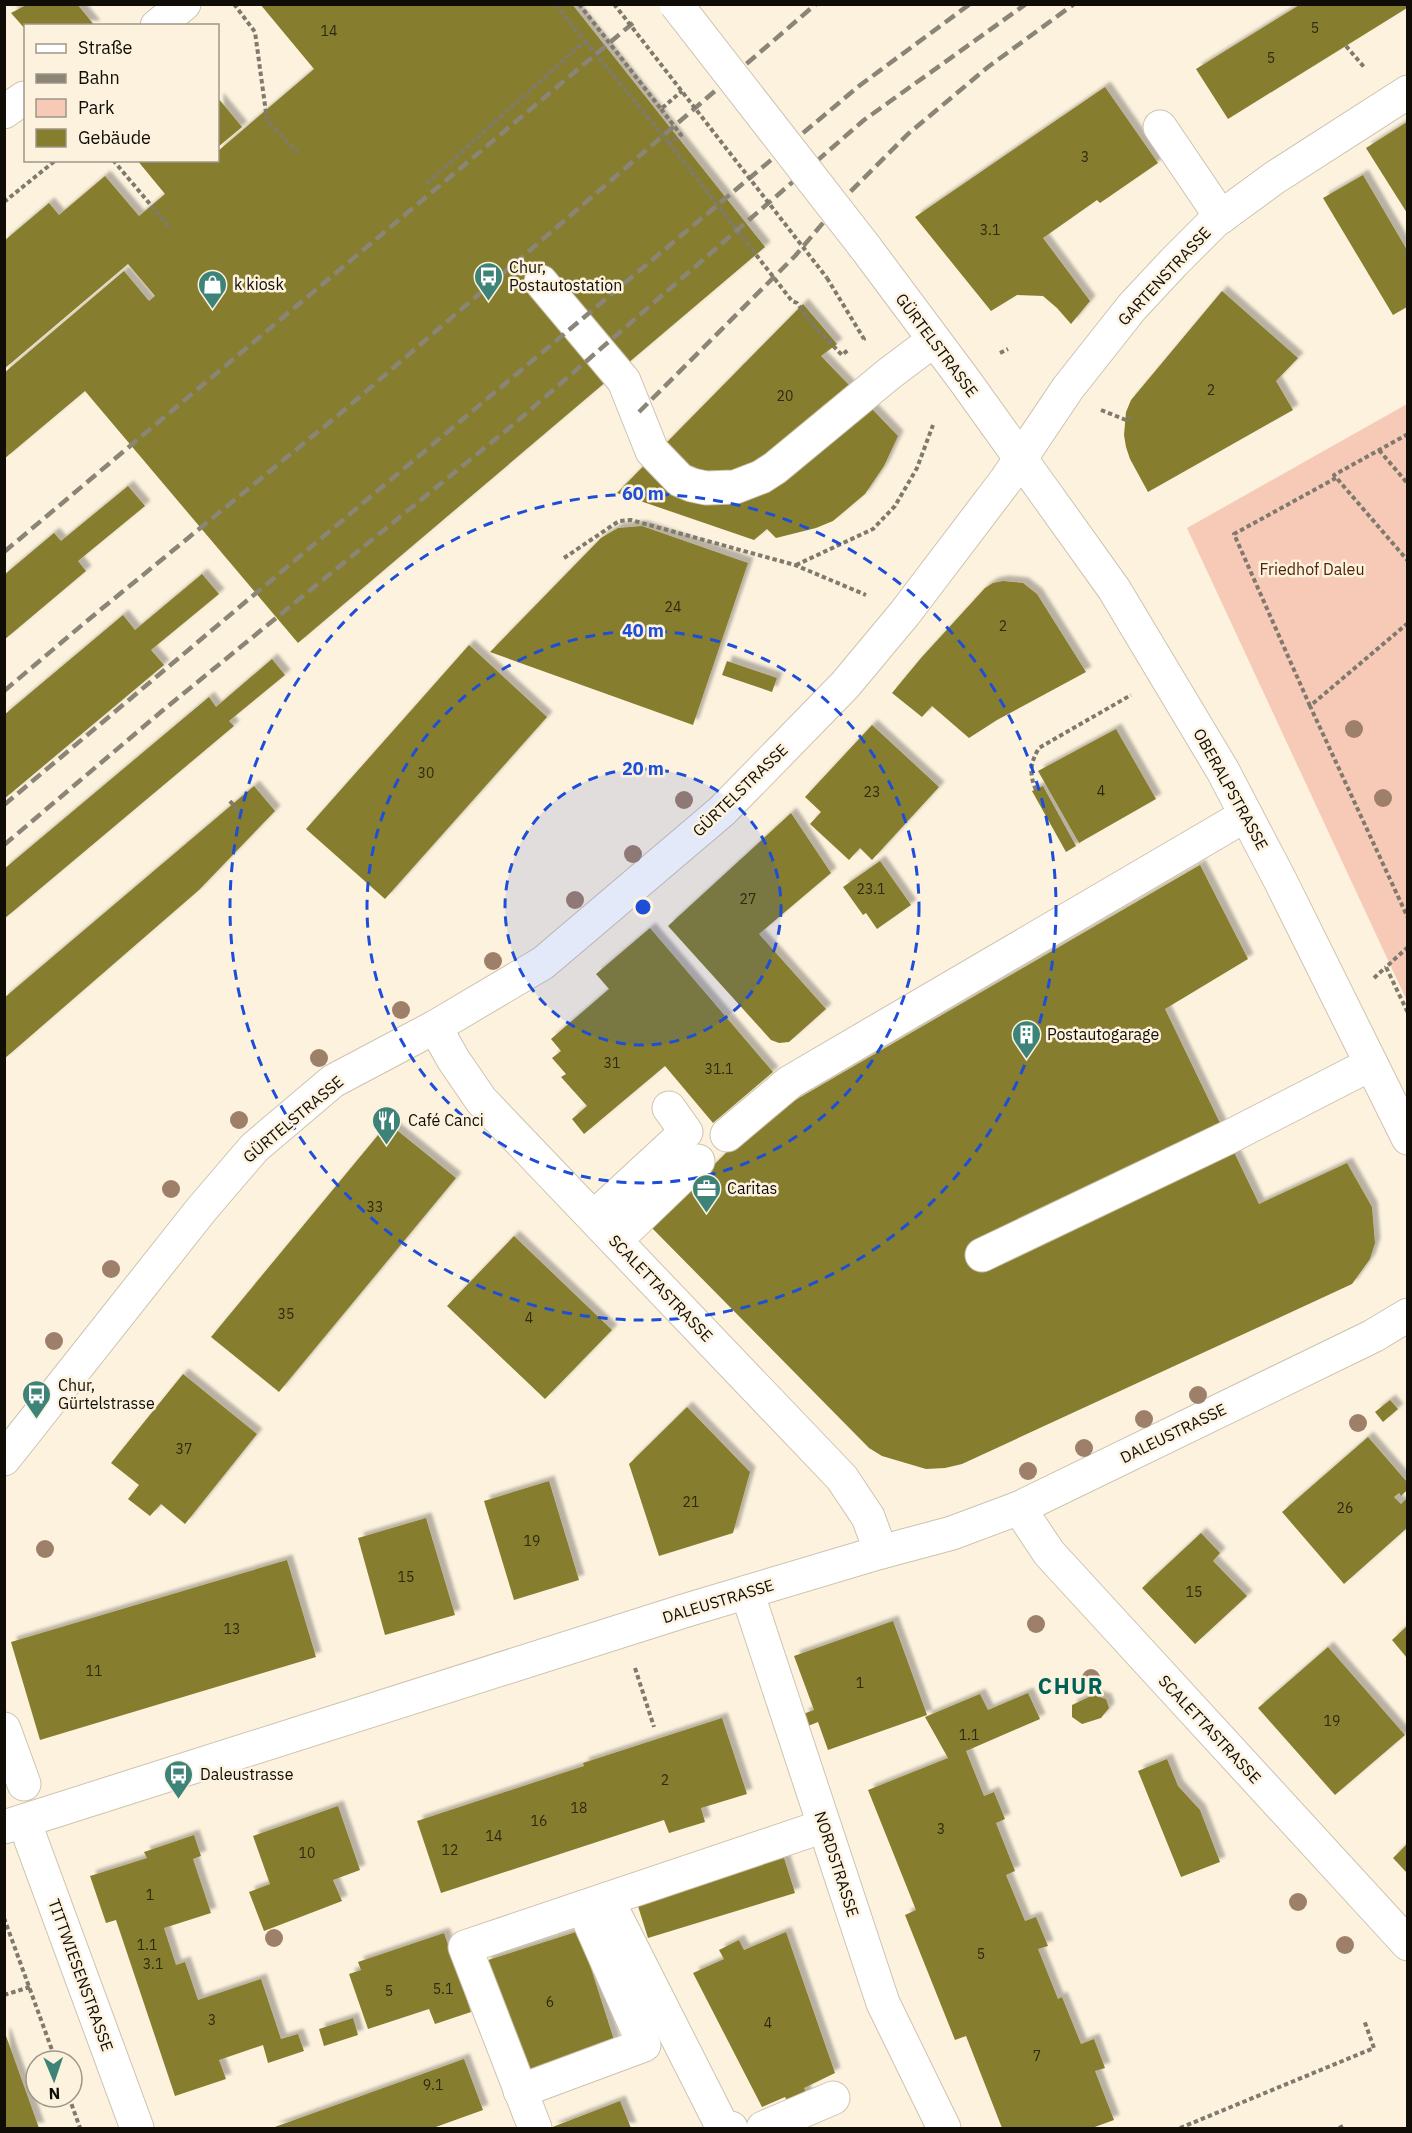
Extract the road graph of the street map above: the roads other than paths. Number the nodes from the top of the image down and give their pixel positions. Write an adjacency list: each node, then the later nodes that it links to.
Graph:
1 (183, 4): 3 (street)
2 (676, 4): 8 (street, GÜRTELSTRASSE, bridge)
3 (159, 24)
4 (1407, 92): 6 (street, GARTENSTRASSE)
5 (1160, 127): 6 (street)
6 (1221, 217): 9 (street, GARTENSTRASSE)
7 (541, 282): 8 (street)
8 (934, 340): 9 (street, GÜRTELSTRASSE)
9 (1020, 460): 10 (street, OBERALPSTRASSE); 11 (street, GÜRTELSTRASSE)
10 (1246, 815): 12 (street, OBERALPSTRASSE); 14 (street)
11 (435, 1027): 17 (street, SCALETTASTRASSE); 21 (street, GÜRTELSTRASSE)
12 (1371, 1064): 15 (street, OBERALPSTRASSE); 19 (street)
13 (669, 1108): 17 (street)
14 (727, 1135)
15 (1407, 1138)
16 (698, 1161): 18 (street)
17 (594, 1218): 18 (street, SCALETTASTRASSE)
18 (616, 1240): 23 (street, SCALETTASTRASSE)
19 (982, 1254)
20 (1407, 1315): 22 (street, DALEUSTRASSE)
21 (4, 1459)
22 (1019, 1508): 23 (street, DALEUSTRASSE); 30 (street, SCALETTASTRASSE)
23 (881, 1552): 24 (street, DALEUSTRASSE)
24 (747, 1592): 27 (street, DALEUSTRASSE); 28 (street, NORDSTRASSE)
25 (4, 1729): 26 (street)
26 (24, 1784)
27 (14, 1824): 33 (street, TITTWIESENSTRASSE)
28 (824, 1826): 29 (street); 37 (street, NORDSTRASSE)
29 (595, 1903): 31 (street); 31 (street); 35 (street)
30 (1407, 1944)
31 (520, 2091): 34 (street)
32 (833, 2098): 36 (street)
33 (137, 2128)
34 (535, 2128)
35 (731, 2128)
36 (763, 2128)
37 (944, 2128)

